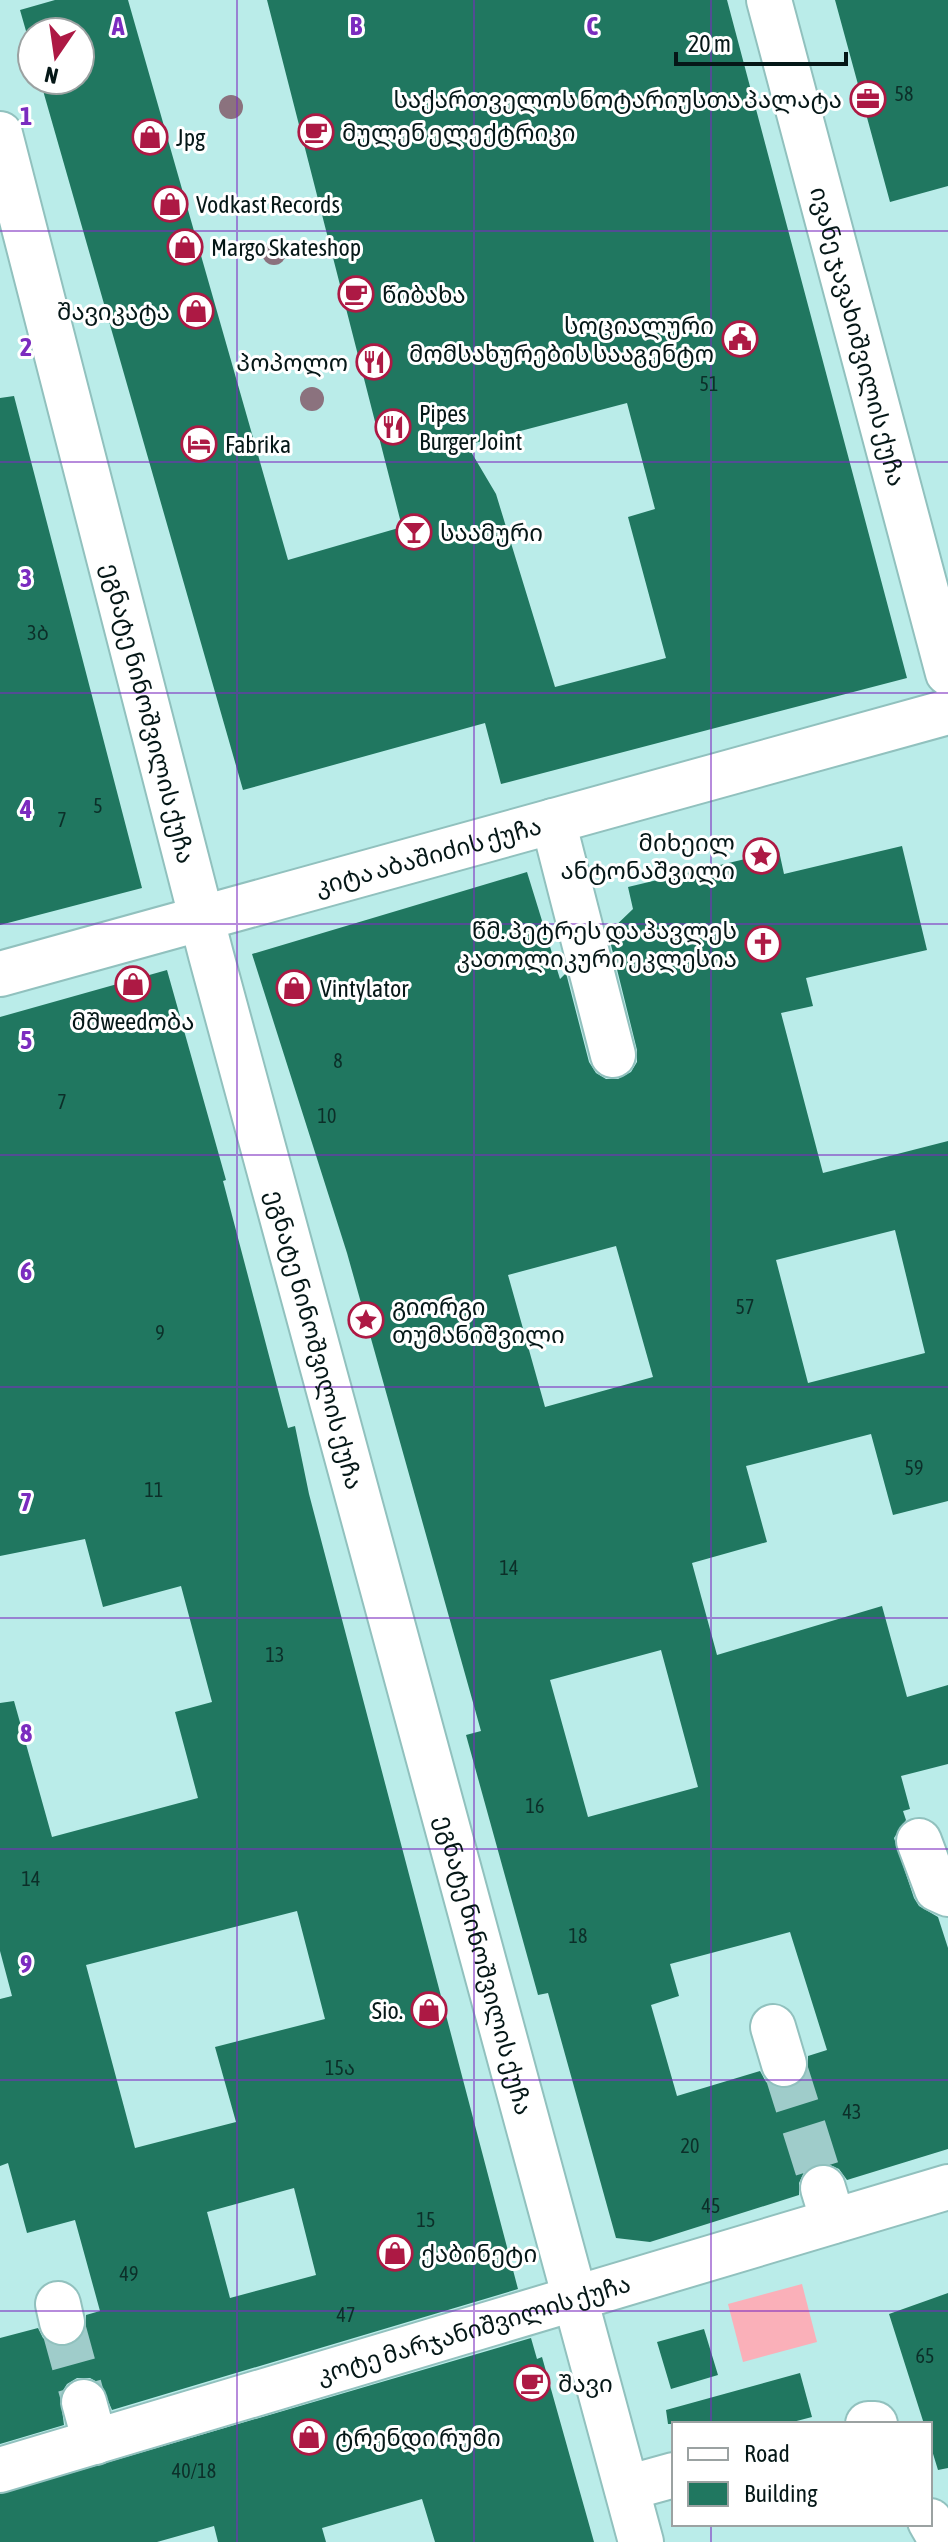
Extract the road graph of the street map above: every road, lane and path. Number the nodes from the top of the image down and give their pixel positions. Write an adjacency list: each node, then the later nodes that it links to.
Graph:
1 (769, 0): 3 (street, ივანე ჯავახიშვილის ქუჩა)
2 (0, 134): 6 (street, ეგნატე ნინოშვილის ქუჩა)
3 (948, 673)
4 (948, 712): 5 (street, კიტა აბაშიძის ქუჩა)
5 (553, 821): 6 (street, კიტა აბაშიძის ქუჩა); 8 (street)
6 (202, 920): 7 (street, კიტა აბაშიძის ქუჩა); 12 (street, ეგნატე ნინოშვილის ქუჩა)
7 (0, 974)
8 (613, 1055)
9 (919, 1841): 10 (street)
10 (948, 1894)
11 (948, 2187): 12 (street, კოტე მარჯანიშვილის ქუჩა)
12 (577, 2298): 13 (street, კოტე მარჯანიშვილის ქუჩა); 15 (street, ეგნატე ნინოშვილის ქუჩა)
13 (0, 2470)
14 (672, 2476): 15 (street)
15 (627, 2488): 17 (street, ეგნატე ნინოშვილის ქუჩა)
16 (932, 2524): 18 (street)
17 (641, 2542)
18 (942, 2542)

